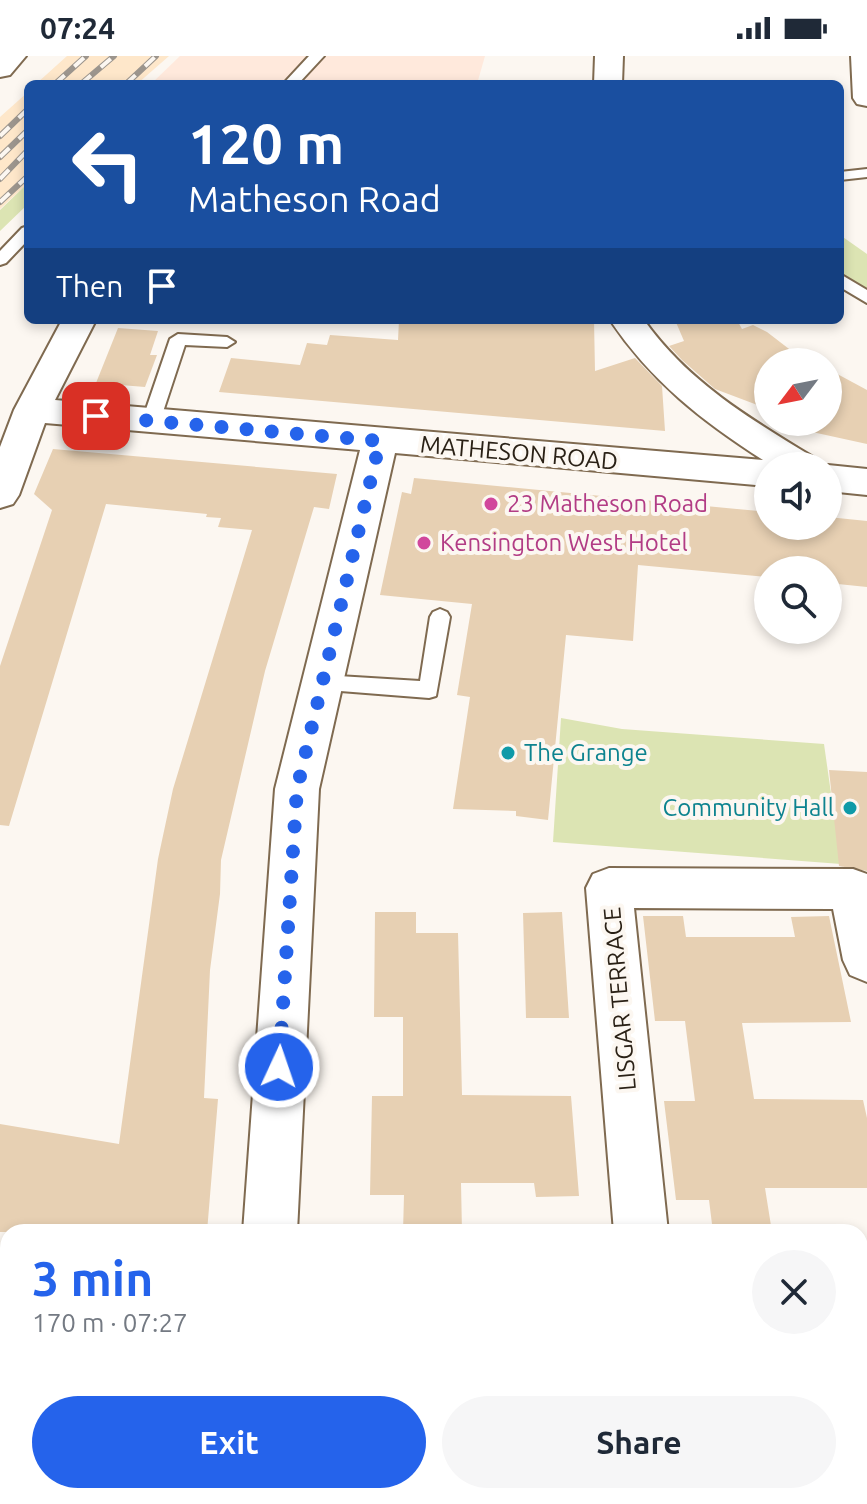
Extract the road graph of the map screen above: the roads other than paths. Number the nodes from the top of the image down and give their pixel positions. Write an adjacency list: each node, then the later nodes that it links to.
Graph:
1 (12, 56): 5 (street)
2 (317, 56): 6 (lane)
3 (609, 56): 7 (street)
4 (865, 56): 8 (street)
5 (0, 69)
6 (294, 80)
7 (608, 80)
8 (867, 98)
9 (867, 173): 10 (lane)
10 (844, 176)
11 (24, 235): 12 (lane)
12 (0, 260)
13 (844, 282): 14 (lane)
14 (867, 298)
15 (77, 324): 18 (street)
16 (630, 324): 21 (street)
17 (227, 342): 19 (lane)
18 (32, 410): 19 (street, MATHESON ROAD); 25 (street)
19 (151, 421): 20 (street, MATHESON ROAD)
20 (380, 441): 22 (street, MATHESON ROAD); 27 (street)
21 (778, 452)
22 (754, 472)
23 (842, 479): 24 (street)
24 (867, 482)
25 (0, 495)
26 (440, 617): 27 (lane)
27 (322, 683): 29 (street)
28 (867, 960): 30 (street, LISGAR TERRACE)
29 (270, 1224)
30 (640, 1224)

